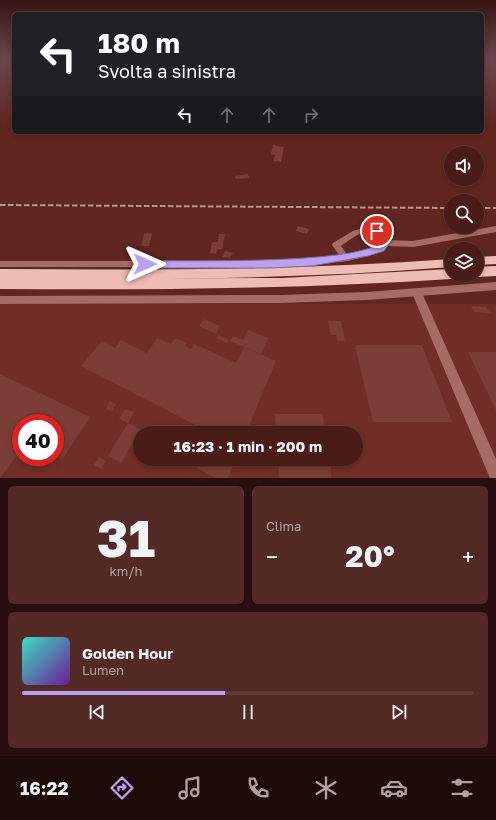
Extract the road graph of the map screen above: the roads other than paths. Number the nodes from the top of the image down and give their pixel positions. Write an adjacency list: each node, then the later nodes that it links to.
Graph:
1 (496, 229): 2 (street)
2 (385, 243): 3 (street); 3 (street)
3 (345, 257): 6 (street)
4 (496, 260): 5 (highway)
5 (484, 261)
6 (0, 264)
7 (444, 265): 10 (highway)
8 (496, 271): 9 (highway)
9 (484, 272)
10 (0, 274)
11 (444, 274): 12 (highway)
12 (0, 284)
13 (496, 286): 14 (street)
14 (417, 293): 15 (street); 16 (street)
15 (0, 300)
16 (496, 475)

